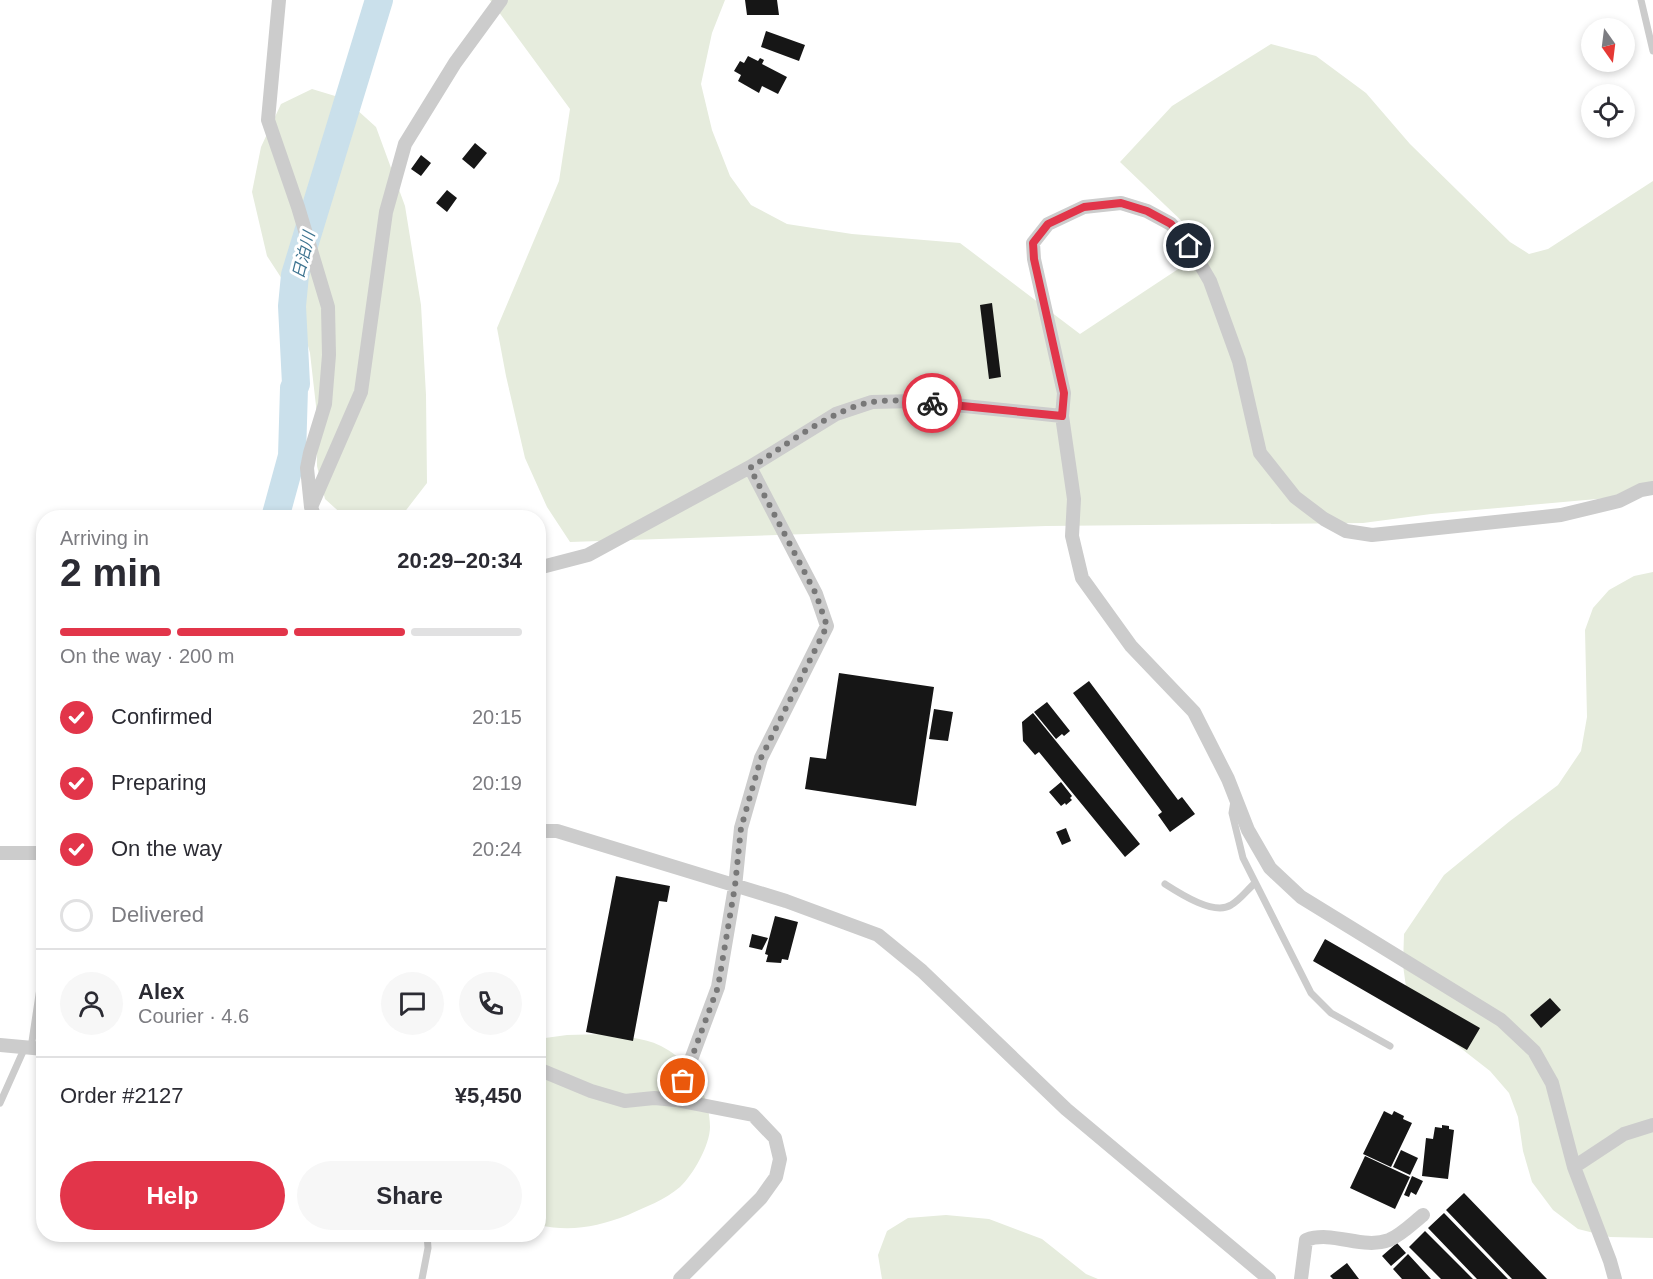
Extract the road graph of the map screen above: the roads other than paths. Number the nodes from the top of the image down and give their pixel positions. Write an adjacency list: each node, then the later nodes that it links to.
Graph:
1 (279, 0): 8 (street)
2 (501, 0): 9 (street)
3 (1641, 0): 4 (lane)
4 (1653, 51)
5 (1062, 416): 6 (street); 7 (street); 11 (street)
6 (750, 468): 10 (street); 17 (street)
7 (1653, 488)
8 (313, 510)
9 (314, 510)
10 (546, 566)
11 (1235, 795): 15 (lane); 26 (street)
12 (546, 831): 17 (street)
13 (0, 853): 14 (street)
14 (36, 853)
15 (1255, 883): 16 (lane); 20 (lane)
16 (1165, 884)
17 (735, 886): 23 (street); 31 (street)
18 (36, 1022): 21 (lane)
19 (0, 1045): 21 (street)
20 (1390, 1046)
21 (33, 1048): 24 (lane)
22 (546, 1072): 23 (street)
23 (676, 1100): 30 (street)
24 (0, 1102)
25 (1653, 1125): 26 (street)
26 (1574, 1167): 33 (street)
27 (1423, 1215): 32 (street)
28 (428, 1242): 29 (lane)
29 (422, 1279)
30 (680, 1279)
31 (1269, 1279)
32 (1301, 1279)
33 (1615, 1279)

